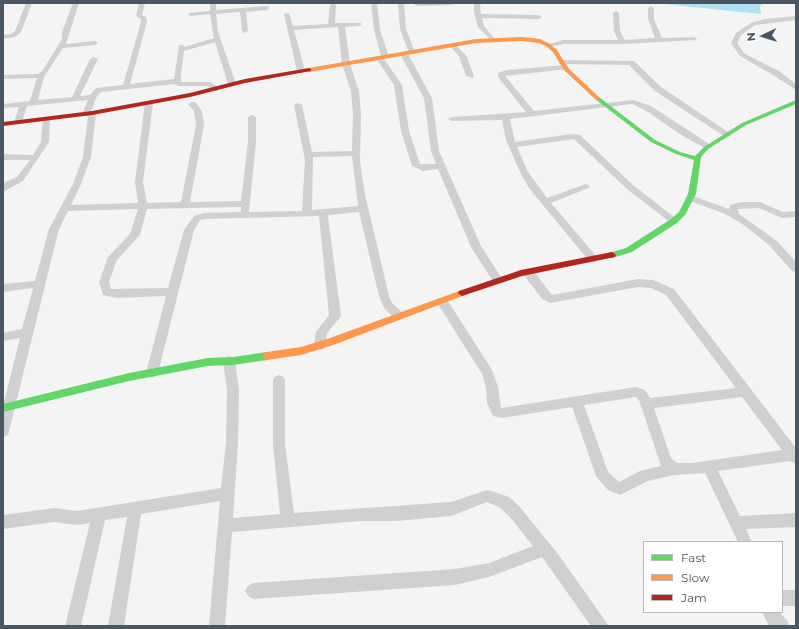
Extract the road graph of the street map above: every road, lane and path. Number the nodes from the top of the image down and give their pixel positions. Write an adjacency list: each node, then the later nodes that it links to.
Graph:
1 (29, 3): 27 (street)
2 (76, 3): 36 (street)
3 (142, 3): 48 (street)
4 (213, 3): 17 (street)
5 (374, 3): 38 (street)
6 (401, 3): 37 (street)
7 (452, 3): 9 (street)
8 (477, 3): 18 (street)
9 (416, 4)
10 (333, 5): 24 (street)
11 (267, 8): 13 (street)
12 (651, 8): 31 (street)
13 (243, 10): 17 (street); 26 (street)
14 (616, 13): 32 (street)
15 (191, 14): 17 (street)
16 (287, 14): 25 (street)
17 (213, 16): 21 (street); 28 (street)
18 (478, 16): 19 (street); 29 (street)
19 (539, 17)
20 (796, 18): 49 (street)
21 (200, 20)
22 (359, 24): 23 (street)
23 (341, 25): 24 (street); 40 (street)
24 (331, 26): 25 (street)
25 (292, 28): 42 (street)
26 (245, 31)
27 (3, 37)
28 (217, 39): 46 (street); 47 (street)
29 (492, 39): 34 (street); 35 (street)
30 (694, 39): 31 (street)
31 (659, 40): 32 (street)
32 (623, 42): 35 (street)
33 (95, 43): 36 (street)
34 (452, 45): 37 (street); 44 (street)
35 (548, 45): 41 (street)
36 (61, 46): 43 (street)
37 (408, 53): 38 (street); 77 (street)
38 (382, 58): 40 (street); 77 (street)
39 (94, 59): 52 (street)
40 (346, 64): 42 (street); 72 (street)
41 (563, 65): 59 (street); 62 (street); 69 (street)
42 (301, 71): 47 (street)
43 (41, 76): 45 (street); 54 (street)
44 (470, 76)
45 (3, 78)
46 (177, 81): 48 (street); 50 (street)
47 (232, 84): 50 (street)
48 (126, 86): 51 (street)
49 (796, 88)
50 (215, 89): 55 (street)
51 (93, 97): 52 (street); 61 (street)
52 (75, 98): 54 (street)
53 (796, 102): 69 (street)
54 (33, 103): 56 (street)
55 (149, 103): 61 (street); 84 (street)
56 (24, 104): 60 (street); 67 (street)
57 (192, 104): 83 (street)
58 (298, 105): 73 (street)
59 (604, 105): 62 (street); 71 (street); 75 (street)
60 (3, 106)
61 (89, 114): 65 (street); 85 (street)
62 (532, 114): 64 (street)
63 (252, 116): 82 (street)
64 (508, 117): 66 (street); 70 (street)
65 (46, 119): 67 (street); 76 (street)
66 (452, 119)
67 (18, 122): 68 (street)
68 (3, 124)
69 (727, 134): 71 (street)
70 (513, 144): 81 (street); 92 (street)
71 (708, 146): 75 (street)
72 (356, 153): 73 (street); 86 (street)
73 (309, 155): 87 (street)
74 (3, 157): 76 (street)
75 (697, 159): 80 (street)
76 (35, 160): 78 (street)
77 (441, 166): 96 (street)
78 (4, 186)
79 (586, 187): 81 (street)
80 (690, 198): 91 (street); 92 (street)
81 (545, 202): 93 (street)
82 (246, 204): 83 (street); 90 (street)
83 (185, 206): 84 (street)
84 (143, 207): 85 (street); 99 (street)
85 (64, 208): 97 (street)
86 (363, 209): 88 (street); 101 (street)
87 (307, 214): 88 (street); 90 (street)
88 (325, 214): 104 (street)
89 (796, 214): 91 (street)
90 (245, 215): 99 (street)
91 (734, 215): 94 (street)
92 (674, 221): 93 (street)
93 (593, 259): 95 (street)
94 (796, 268)
95 (528, 272): 96 (street); 108 (street)
96 (498, 280): 100 (street)
97 (39, 284): 98 (street); 102 (street)
98 (3, 288)
99 (172, 292): 106 (street)
100 (445, 305): 101 (street); 109 (street)
101 (399, 316): 104 (street)
102 (27, 333): 103 (street); 111 (street)
103 (3, 337)
104 (320, 346): 105 (street)
105 (229, 361): 106 (street); 116 (street)
106 (152, 372): 111 (street)
107 (279, 380): 120 (street)
108 (745, 392): 110 (street); 113 (street)
109 (576, 401): 110 (street); 115 (street)
110 (646, 404): 115 (street)
111 (6, 408): 112 (street)
112 (3, 431)
113 (795, 455): 114 (street)
114 (709, 467): 115 (street); 122 (street)
115 (674, 469)
116 (227, 494): 117 (street); 123 (street)
117 (135, 509): 118 (street); 131 (street)
118 (99, 514): 121 (street); 130 (street)
119 (796, 520): 122 (street)
120 (288, 521): 123 (street); 125 (street)
121 (3, 522)
122 (737, 524): 124 (street)
123 (224, 526): 132 (street)
124 (745, 541)
125 (545, 549): 126 (street); 133 (street)
126 (253, 591)
127 (783, 598): 128 (street)
128 (796, 598)
129 (771, 613): 134 (street)
130 (73, 626)
131 (116, 626)
132 (217, 626)
133 (601, 626)
134 (781, 626)

